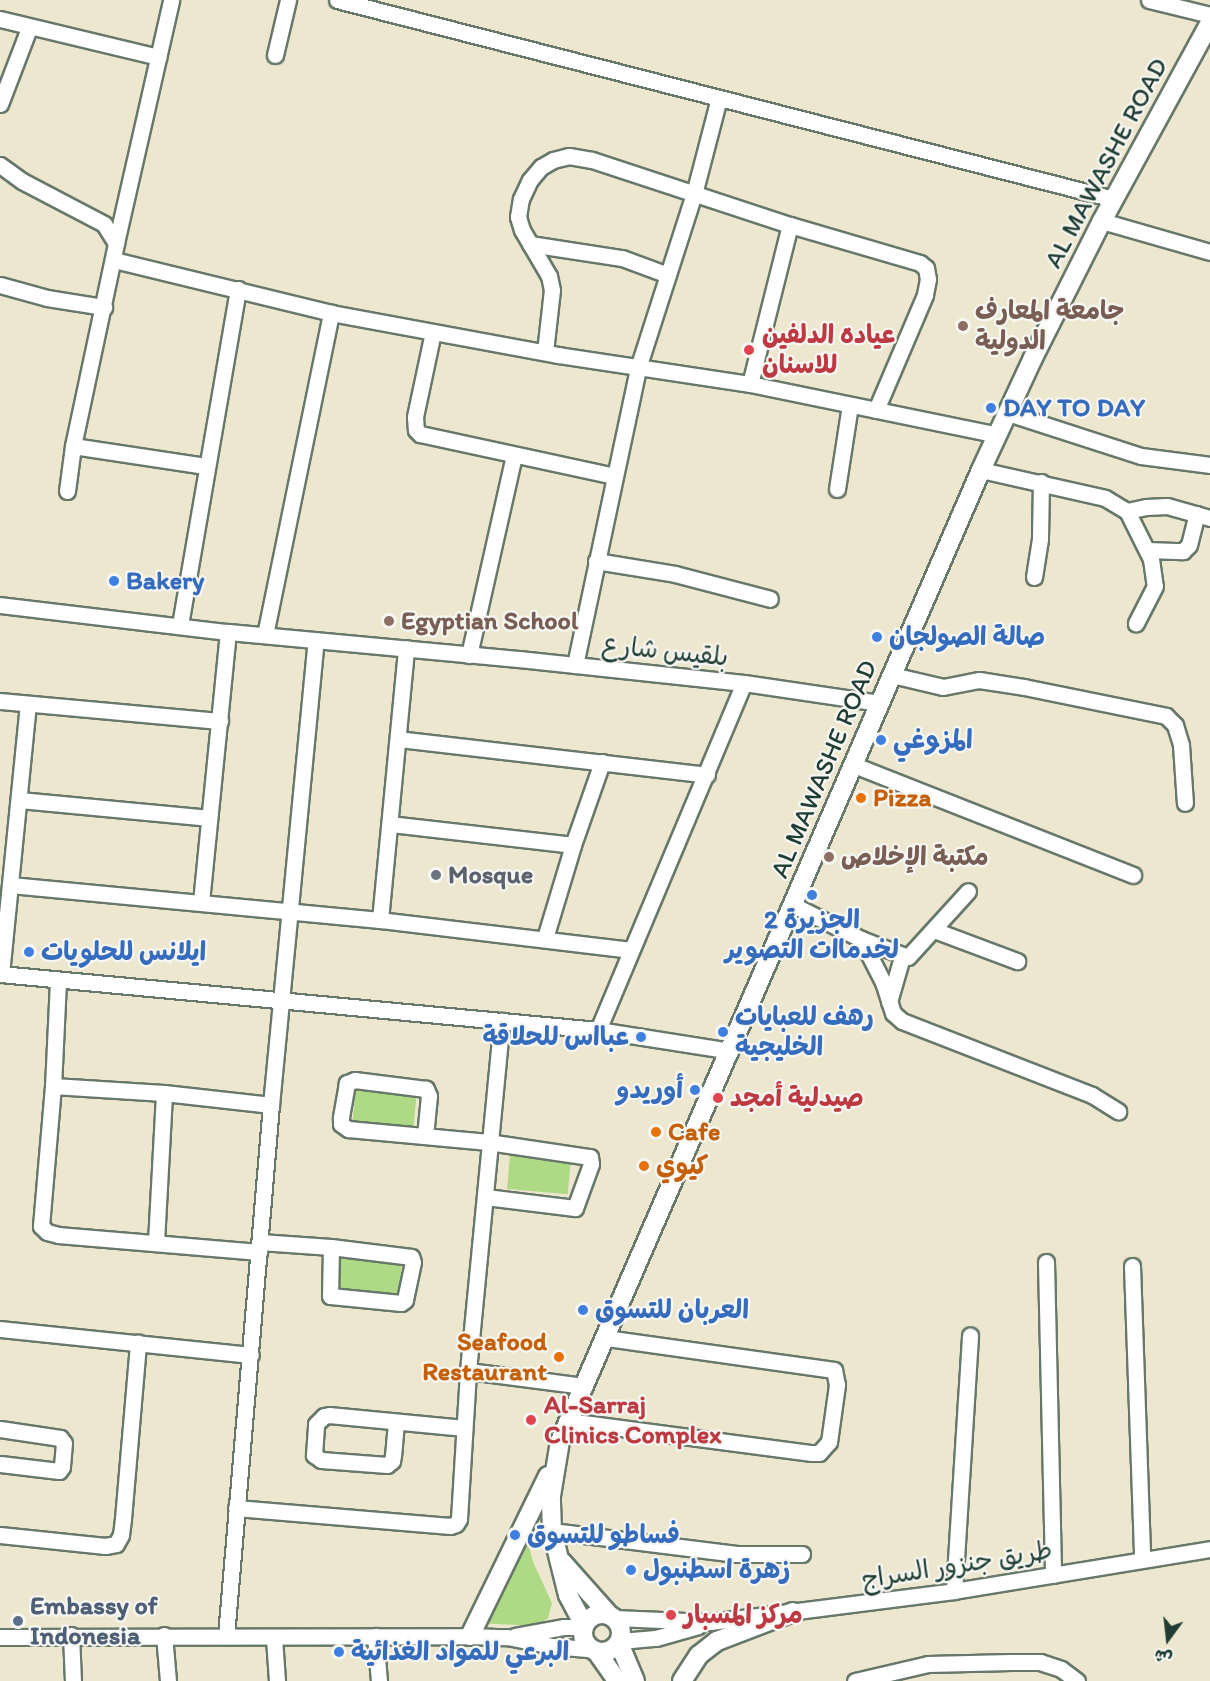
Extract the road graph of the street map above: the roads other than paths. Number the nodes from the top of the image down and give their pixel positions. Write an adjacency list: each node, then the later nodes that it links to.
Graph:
1 (171, 0): 10 (street)
2 (288, 0): 9 (street)
3 (337, 0): 11 (street)
4 (1149, 0): 5 (street)
5 (1210, 15)
6 (0, 19): 8 (street)
7 (1210, 23): 15 (main road, AL MAWASHE ROAD)
8 (29, 28): 10 (street); 12 (street)
9 (275, 55)
10 (158, 57): 18 (street)
11 (719, 98): 14 (street); 15 (street)
12 (0, 104)
13 (0, 165): 18 (street)
14 (694, 194): 17 (street); 19 (street); 22 (street)
15 (1114, 199): 16 (main road, AL MAWASHE ROAD)
16 (1102, 221): 20 (street); 33 (main road, AL MAWASHE ROAD)
17 (789, 225): 30 (street); 32 (street)
18 (116, 243): 21 (street)
19 (530, 244): 22 (street); 28 (street)
20 (1210, 252)
21 (114, 260): 24 (street); 25 (street)
22 (668, 275): 29 (street)
23 (0, 285): 25 (street)
24 (238, 289): 26 (street); 38 (street)
25 (104, 307): 35 (street)
26 (331, 313): 27 (street); 54 (street)
27 (433, 332): 28 (street); 36 (street)
28 (545, 352): 29 (street)
29 (639, 365): 30 (street); 40 (street)
30 (750, 384): 31 (street)
31 (850, 405): 32 (street); 42 (street)
32 (876, 410): 34 (street)
33 (1008, 413): 34 (main road, AL MAWASHE ROAD); 37 (street)
34 (998, 435): 39 (main road, AL MAWASHE ROAD)
35 (73, 446): 38 (street); 43 (street)
36 (514, 456): 40 (street); 57 (street)
37 (1210, 465)
38 (206, 466): 52 (street)
39 (981, 470): 41 (street); 59 (main road, AL MAWASHE ROAD)
40 (614, 476): 47 (street)
41 (1041, 482): 44 (street); 48 (street)
42 (837, 489)
43 (67, 491)
44 (1127, 511): 45 (street); 46 (street)
45 (1203, 516): 46 (street)
46 (1147, 550): 51 (street)
47 (596, 561): 49 (street); 58 (street)
48 (1034, 577)
49 (770, 600)
50 (0, 605): 52 (street, بلقيس شارع)
51 (1136, 623)
52 (180, 625): 53 (street, بلقيس شارع)
53 (228, 632): 54 (street, بلقيس شارع); 64 (street)
54 (265, 635): 55 (street, بلقيس شارع)
55 (316, 640): 56 (street, بلقيس شارع); 79 (street)
56 (406, 648): 57 (street, بلقيس شارع); 65 (street)
57 (469, 655): 58 (street, بلقيس شارع)
58 (575, 665): 60 (street, بلقيس شارع)
59 (892, 675): 62 (main road, AL MAWASHE ROAD); 70 (street)
60 (744, 683): 62 (street, بلقيس شارع); 68 (street)
61 (0, 701): 63 (street)
62 (880, 703): 67 (main road, AL MAWASHE ROAD)
63 (28, 704): 64 (street); 69 (street)
64 (220, 721): 71 (street)
65 (398, 739): 66 (street); 72 (street)
66 (602, 762): 68 (street); 73 (street)
67 (854, 765): 74 (street); 78 (main road, AL MAWASHE ROAD)
68 (707, 775): 84 (street)
69 (19, 800): 71 (street); 75 (street)
70 (1185, 803)
71 (208, 818): 77 (street)
72 (390, 824): 73 (street); 80 (street)
73 (573, 845): 82 (street)
74 (1133, 875)
75 (10, 885): 77 (street); 87 (street)
76 (968, 891): 81 (street)
77 (201, 902): 79 (street)
78 (793, 905): 83 (street); 93 (main road, AL MAWASHE ROAD)
79 (291, 913): 80 (street); 89 (street)
80 (380, 920): 82 (street)
81 (934, 930): 85 (street); 86 (street)
82 (545, 938): 84 (street)
83 (861, 939): 85 (street); 90 (street)
84 (630, 950): 92 (street)
85 (902, 957): 90 (street)
86 (1017, 961)
87 (0, 974): 88 (street)
88 (58, 981): 89 (street); 94 (street)
89 (282, 1002): 91 (street); 96 (street)
90 (889, 1002): 97 (street)
91 (502, 1021): 92 (street); 99 (street)
92 (598, 1030): 93 (street)
93 (730, 1051): 108 (main road, AL MAWASHE ROAD)
94 (53, 1086): 95 (street); 101 (street)
95 (165, 1093): 96 (street); 101 (street)
96 (271, 1106): 102 (street)
97 (1118, 1111)
98 (425, 1136): 98 (street); 99 (street)
99 (488, 1143): 100 (street); 100 (street)
100 (486, 1197): 111 (street)
101 (156, 1242): 102 (street)
102 (260, 1247): 103 (street); 110 (street)
103 (331, 1247): 103 (street)
104 (1046, 1262): 126 (street)
105 (1132, 1266): 125 (street)
106 (0, 1329): 109 (street)
107 (969, 1336): 127 (street)
108 (605, 1338): 112 (main road, AL MAWASHE ROAD); 113 (street)
109 (138, 1342): 110 (street); 121 (street)
110 (251, 1355): 119 (street)
111 (468, 1371): 112 (street); 115 (street)
112 (584, 1386): 113 (main road, AL MAWASHE ROAD)
113 (568, 1421): 118 (main road, AL MAWASHE ROAD)
114 (396, 1422): 114 (street); 115 (street)
115 (465, 1428): 119 (street)
116 (0, 1429): 117 (street)
117 (0, 1464)
118 (554, 1464): 120 (main road, AL MAWASHE ROAD); 136 (main road)
119 (236, 1508): 134 (street)
120 (552, 1531): 123 (street); 124 (main road, AL MAWASHE ROAD)
121 (0, 1534)
122 (1210, 1549): 125 (street, طريق جنزور السراج)
123 (802, 1554)
124 (558, 1556): 129 (main road); 131 (main road, AL MAWASHE ROAD)
125 (1142, 1558): 126 (street, طريق جنزور السراج)
126 (1053, 1575): 127 (street, طريق جنزور السراج)
127 (954, 1591): 128 (street, طريق جنزور السراج)
128 (793, 1612): 130 (street, طريق جنزور السراج); 148 (main road)
129 (611, 1616): 130 (street, طريق جنزور السراج); 131 (main road); 140 (main road)
130 (710, 1622): 140 (street, طريق جنزور السراج)
131 (584, 1626): 138 (street); 141 (main road)
132 (71, 1635): 133 (street); 137 (street); 142 (street)
133 (164, 1635): 134 (street); 143 (street)
134 (226, 1636): 139 (street)
135 (375, 1636): 136 (street); 139 (street); 145 (street)
136 (470, 1636): 138 (street)
137 (0, 1637)
138 (507, 1637): 141 (street)
139 (274, 1638): 144 (street)
140 (620, 1642): 141 (main road); 147 (main road)
141 (593, 1650): 146 (main road)
142 (73, 1681)
143 (168, 1681)
144 (277, 1681)
145 (379, 1681)
146 (617, 1681)
147 (635, 1681)
148 (682, 1681)
149 (855, 1681): 150 (street)
150 (1077, 1681)

